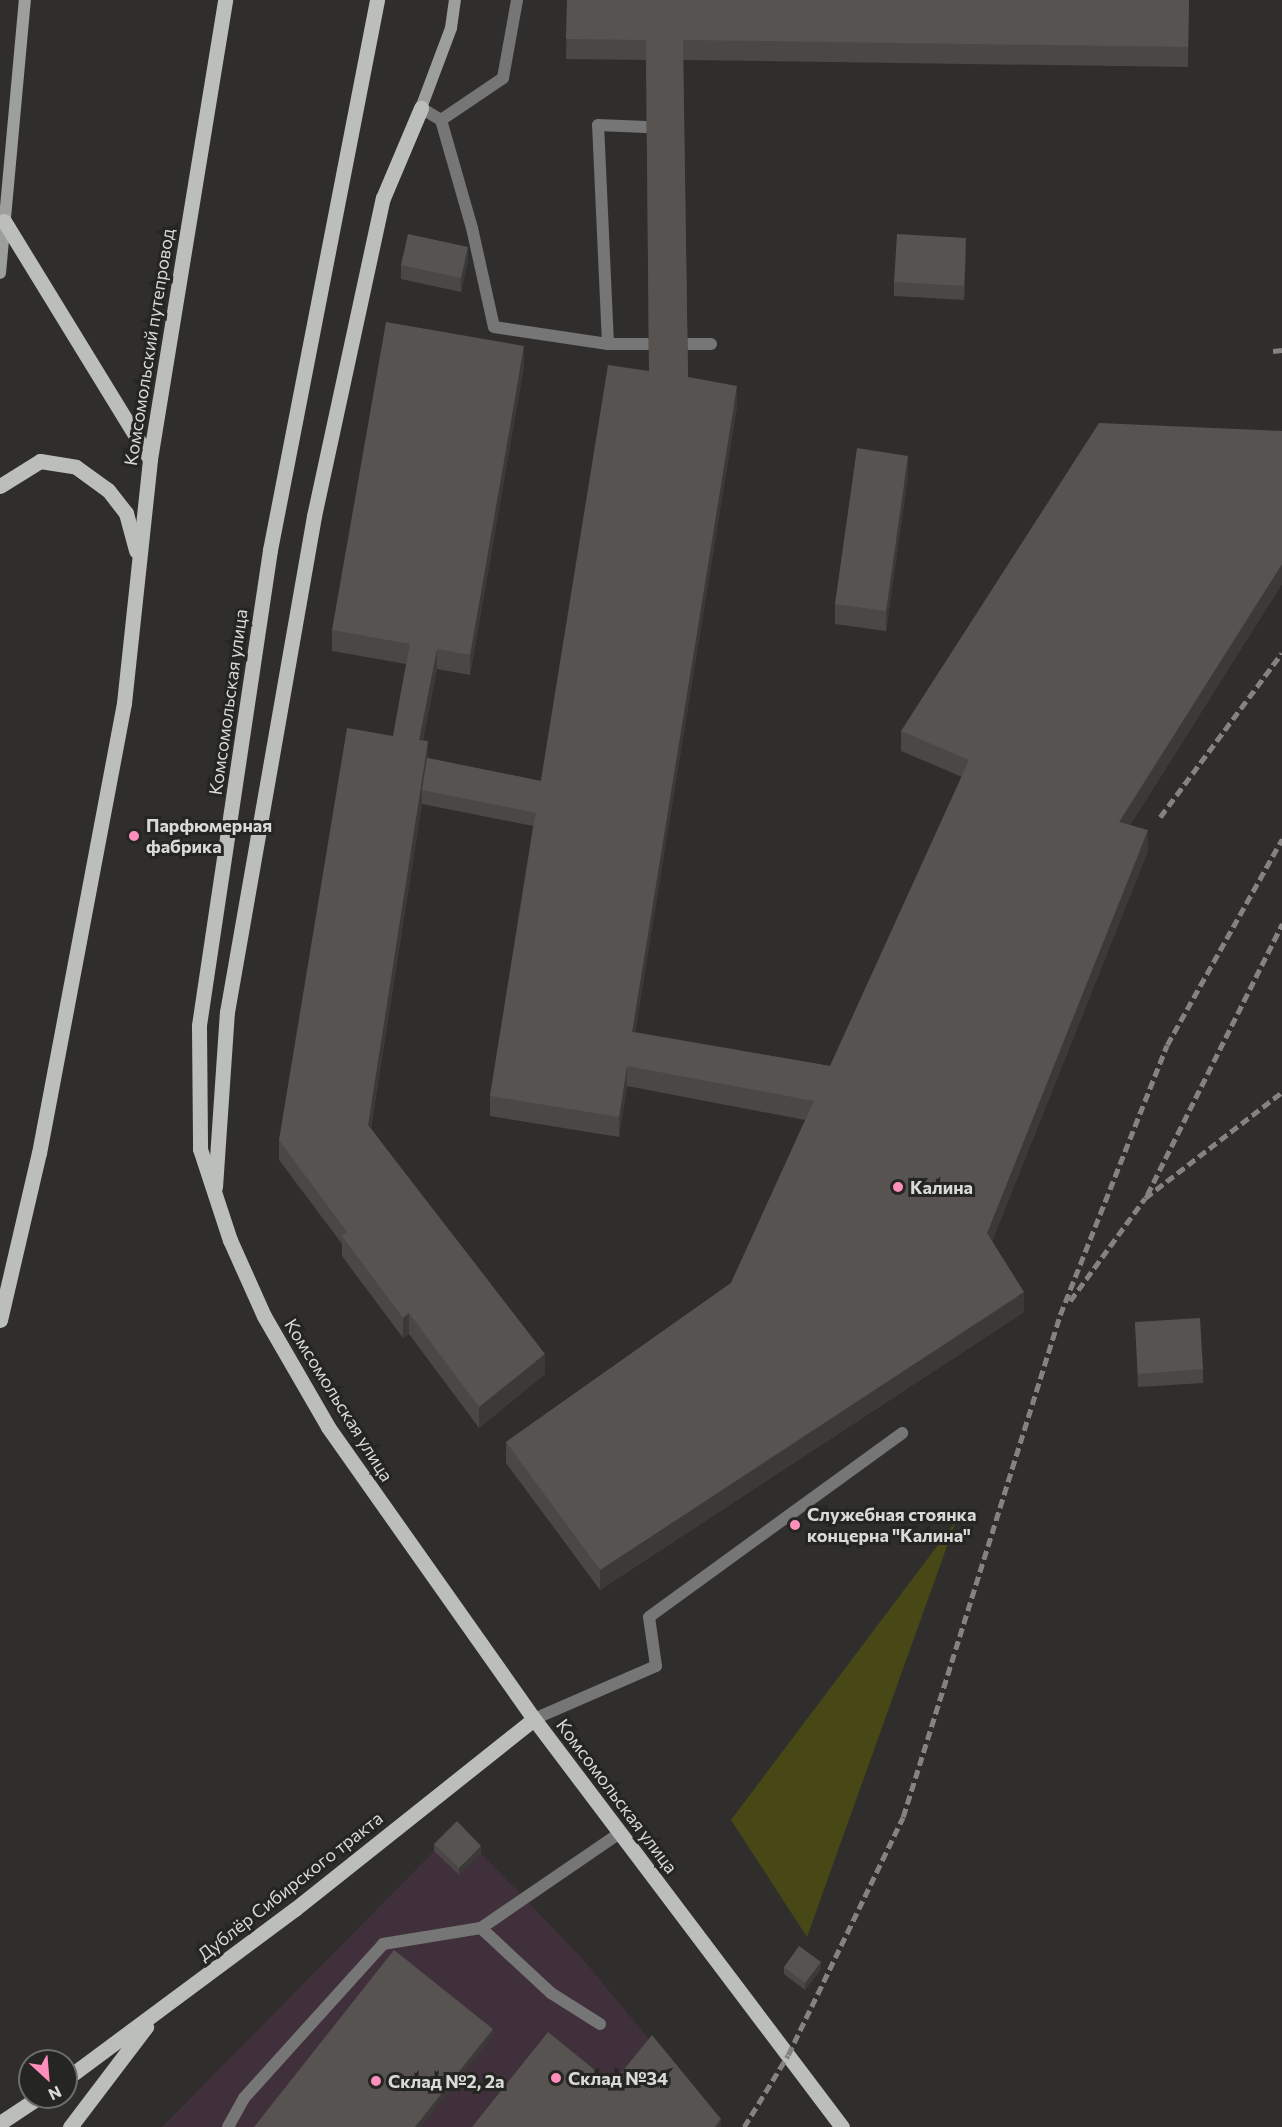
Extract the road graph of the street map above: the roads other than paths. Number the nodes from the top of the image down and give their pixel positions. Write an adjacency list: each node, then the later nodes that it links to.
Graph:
1 (25, 0): 9 (street)
2 (225, 0): 16 (main road, Комсомольский путепровод)
3 (377, 0): 19 (main road, Комсомольская улица)
4 (455, 0): 6 (street)
5 (516, 0): 7 (lane)
6 (421, 108): 7 (lane); 19 (main road)
7 (441, 120): 12 (lane)
8 (646, 127): 12 (lane)
9 (5, 157): 10 (street)
10 (4, 221): 11 (street); 16 (main road)
11 (0, 273)
12 (608, 344): 13 (lane)
13 (648, 344)
14 (687, 344): 15 (lane)
15 (711, 344)
16 (150, 459): 18 (main road, Комсомольский путепровод)
17 (0, 486): 18 (main road)
18 (138, 562): 20 (main road, Комсомольский путепровод)
19 (215, 1199): 22 (main road, Комсомольская улица)
20 (0, 1320)
21 (903, 1433): 22 (lane)
22 (534, 1719): 23 (main road, Комсомольская улица); 25 (main road, Дублёр Сибирского тракта)
23 (620, 1833): 24 (lane); 32 (main road, Комсомольская улица)
24 (481, 1928): 26 (lane); 31 (lane)
25 (152, 2018): 27 (main road, Дублёр Сибирского тракта); 30 (main road)
26 (600, 2024)
27 (78, 2070)
28 (21, 2109): 29 (main road)
29 (0, 2123)
30 (70, 2127)
31 (228, 2127)
32 (842, 2127)

